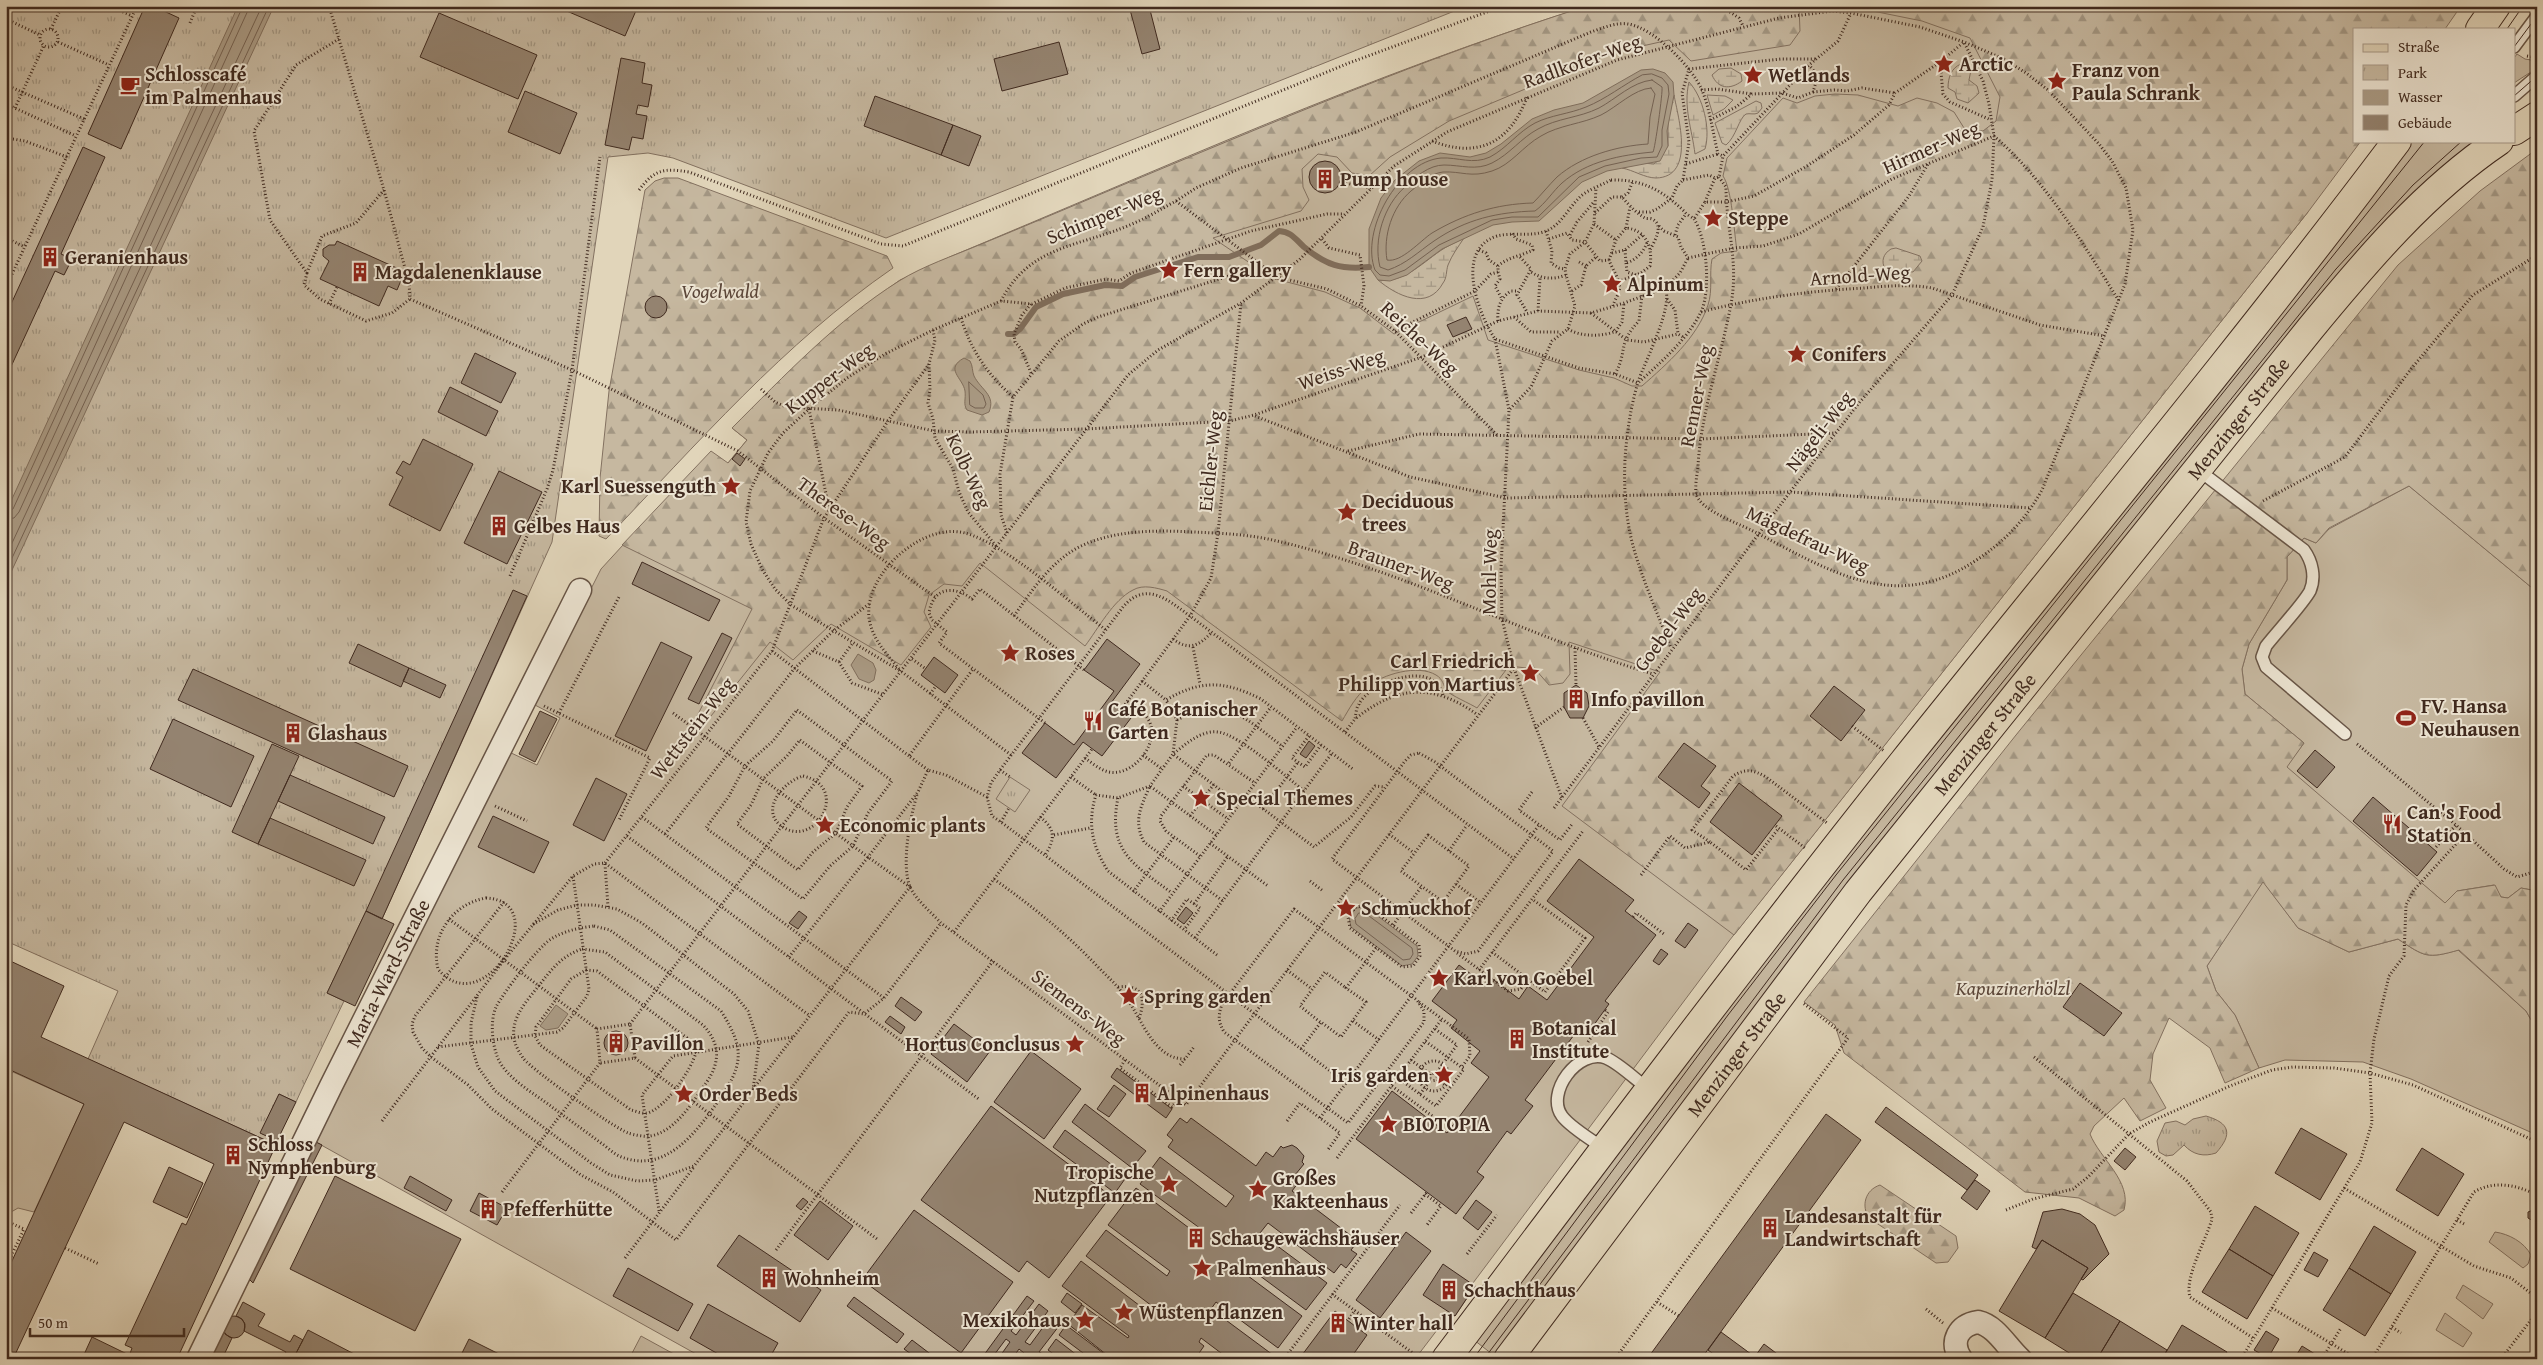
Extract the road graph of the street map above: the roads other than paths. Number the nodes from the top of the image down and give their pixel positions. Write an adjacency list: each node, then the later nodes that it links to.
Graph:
1 (2496, 6): 3 (main road)
2 (2537, 16): 4 (lane)
3 (2481, 28)
4 (2516, 44)
5 (2537, 76): 7 (lane)
6 (2537, 84): 8 (lane)
7 (2516, 94)
8 (2516, 95)
9 (2537, 116): 10 (main road)
10 (2516, 130)
11 (2396, 142): 16 (main road)
12 (2493, 144): 13 (main road, Menzinger Straße)
13 (2197, 469): 15 (lane); 20 (main road, Menzinger Straße)
14 (580, 590): 18 (street, Maria-Ward-Straße)
15 (2345, 734)
16 (1650, 1090): 17 (main road); 17 (lane)
17 (1605, 1150): 19 (main road)
18 (198, 1359)
19 (1446, 1359)
20 (1508, 1359)
21 (1961, 1359): 22 (street)
22 (2020, 1359)

